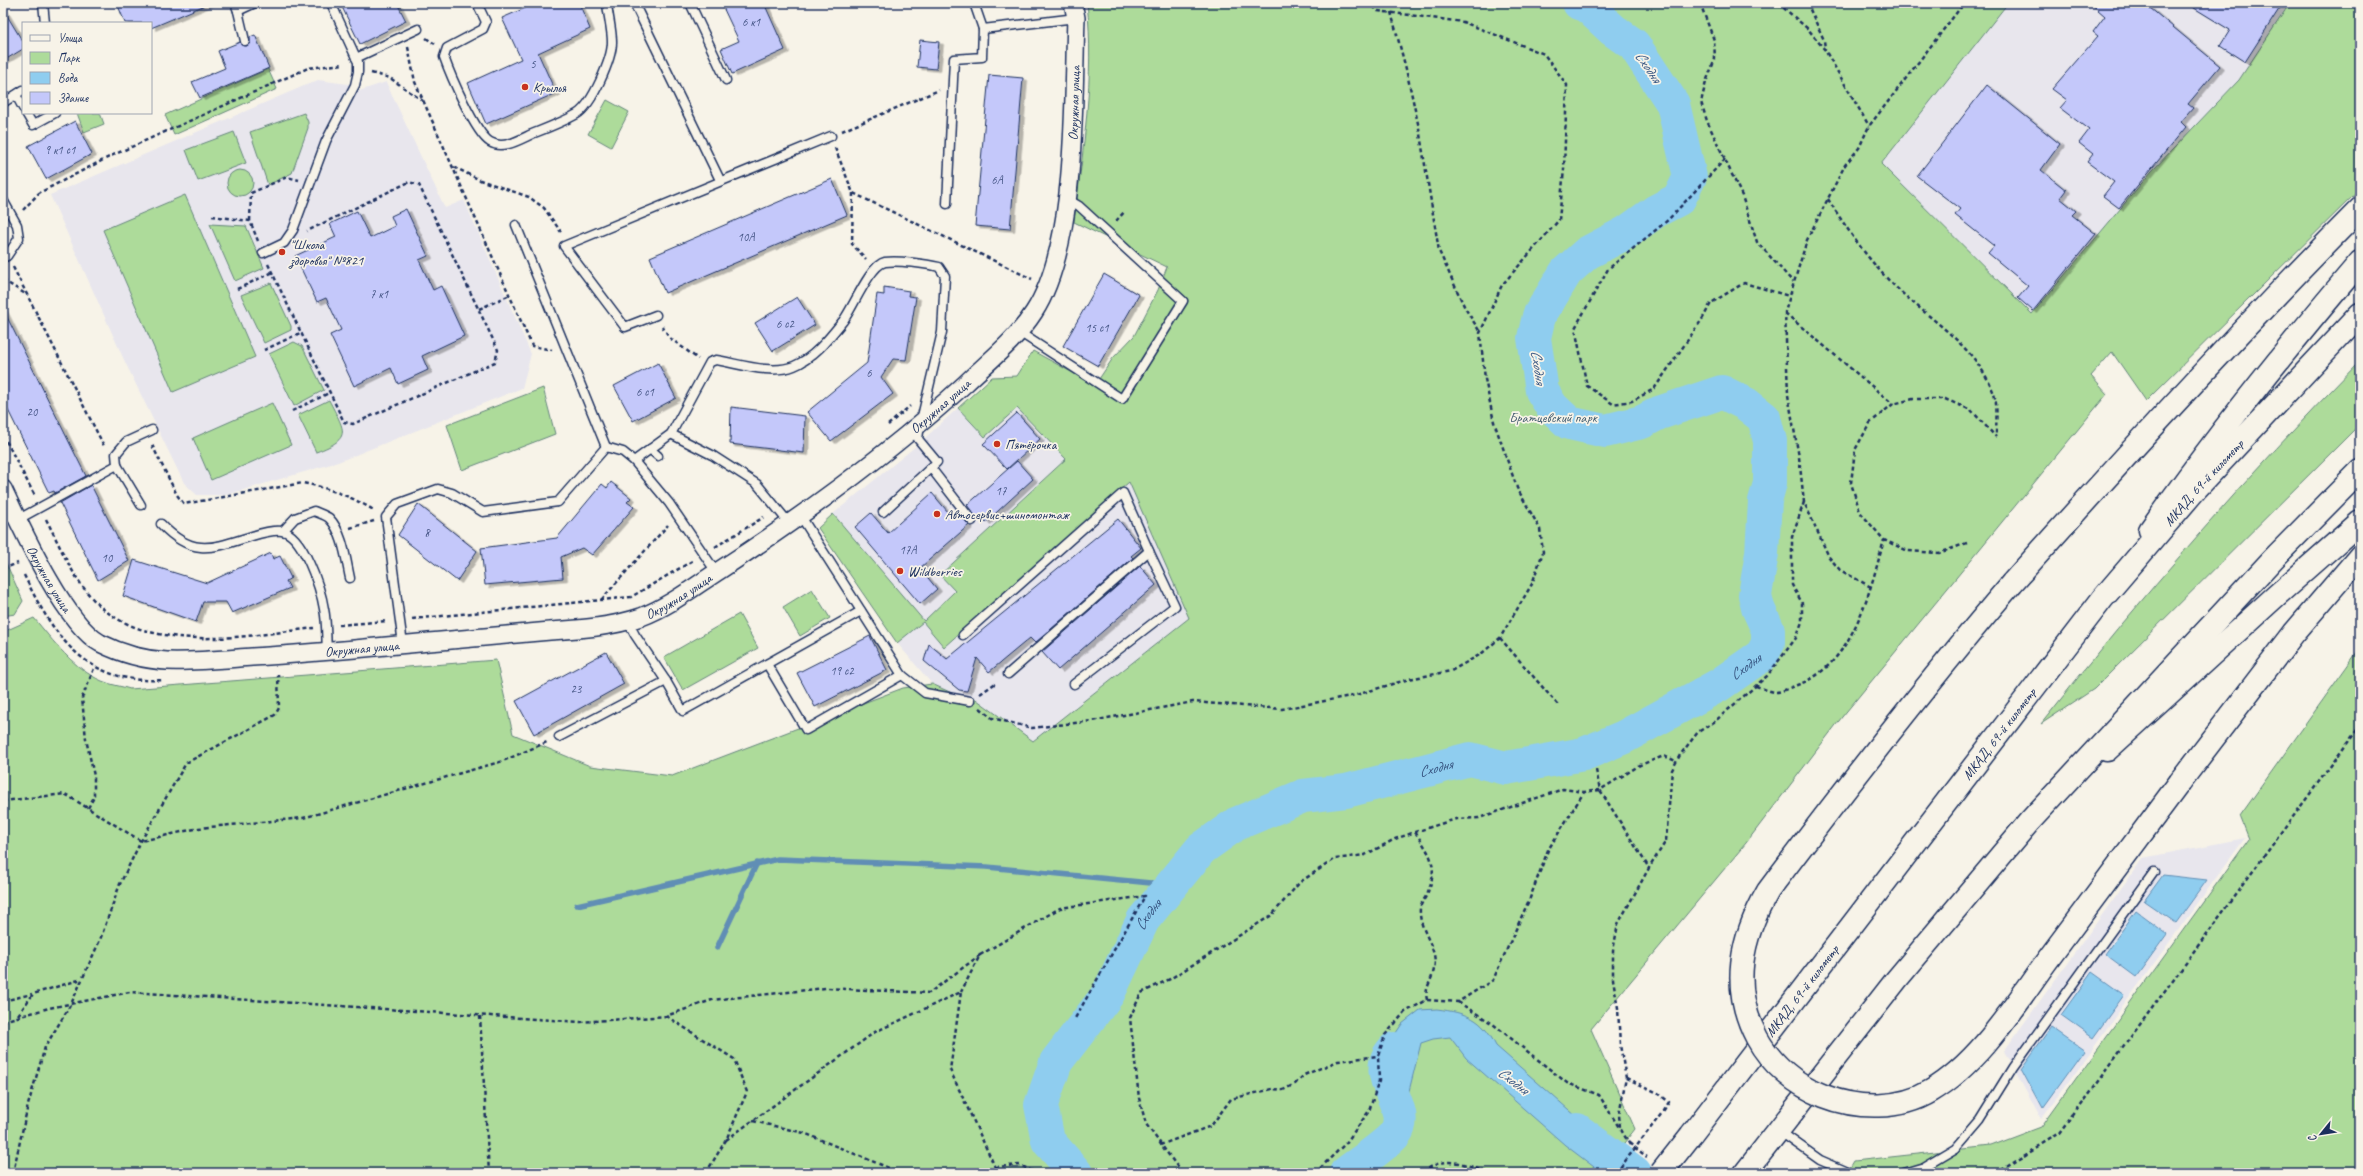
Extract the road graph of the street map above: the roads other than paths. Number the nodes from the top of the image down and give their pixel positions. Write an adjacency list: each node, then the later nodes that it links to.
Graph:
1 (43, 3): 11 (lane)
2 (255, 3): 9 (lane)
3 (331, 3): 15 (lane)
4 (477, 3): 5 (lane)
5 (607, 3)
6 (634, 3): 23 (lane)
7 (690, 3): 16 (lane)
8 (974, 3): 12 (lane)
9 (236, 7): 14 (lane)
10 (1074, 10): 12 (lane); 24 (street, Окружная улица)
11 (45, 22)
12 (983, 28): 26 (lane)
13 (418, 29): 15 (lane)
14 (245, 41)
15 (358, 62): 29 (lane)
16 (726, 80)
17 (19, 92): 18 (lane); 19 (lane)
18 (3, 103)
19 (22, 104)
20 (27, 114): 21 (lane)
21 (52, 114)
22 (830, 136): 23 (lane)
23 (720, 180): 33 (lane)
24 (1066, 198): 34 (street, Окружная улица); 34 (lane)
25 (3, 200): 30 (lane)
26 (947, 204)
27 (2360, 209): 55 (main road, bridge)
28 (516, 225): 38 (lane)
29 (263, 253)
30 (5, 257)
31 (2360, 262): 58 (main road)
32 (2360, 314): 58 (main road, МКАД, 69-й километр)
33 (656, 315)
34 (1018, 332): 35 (street, Окружная улица)
35 (920, 425): 37 (lane); 43 (lane); 48 (street, Окружная улица)
36 (149, 431): 42 (lane)
37 (671, 434): 39 (lane); 48 (lane)
38 (606, 447): 41 (lane); 62 (lane)
39 (650, 449): 40 (lane); 41 (lane)
40 (658, 456)
41 (634, 461): 56 (lane)
42 (117, 465): 46 (lane); 49 (lane)
43 (931, 468): 47 (lane); 50 (lane)
44 (2360, 471): 71 (main road)
45 (3, 489): 49 (street, Окружная улица)
46 (141, 506)
47 (883, 512)
48 (794, 519): 56 (street, Окружная улица); 59 (lane)
49 (17, 520): 63 (street, Окружная улица)
50 (972, 520)
51 (2360, 522): 71 (main road)
52 (161, 524): 53 (lane)
53 (283, 531): 57 (lane); 63 (lane)
54 (1149, 551): 61 (lane); 65 (lane); 68 (lane)
55 (2360, 556)
56 (716, 572): 60 (street, Окружная улица)
57 (350, 578)
58 (2103, 598): 74 (main road, МКАД, 69-й километр, bridge)
59 (861, 611): 64 (lane); 66 (lane)
60 (627, 620): 62 (street, Окружная улица); 67 (lane)
61 (963, 635)
62 (404, 644): 63 (street, Окружная улица)
63 (327, 652)
64 (767, 664): 66 (lane); 67 (lane)
65 (1008, 674)
66 (902, 675): 69 (lane)
67 (666, 681): 70 (lane)
68 (1074, 684)
69 (970, 701)
70 (559, 737)
71 (2030, 822): 73 (main road)
72 (2154, 872): 77 (lane)
73 (1778, 1130): 75 (main road); 76 (lane)
74 (1661, 1173)
75 (1744, 1173)
76 (1850, 1173)
77 (1904, 1173)

